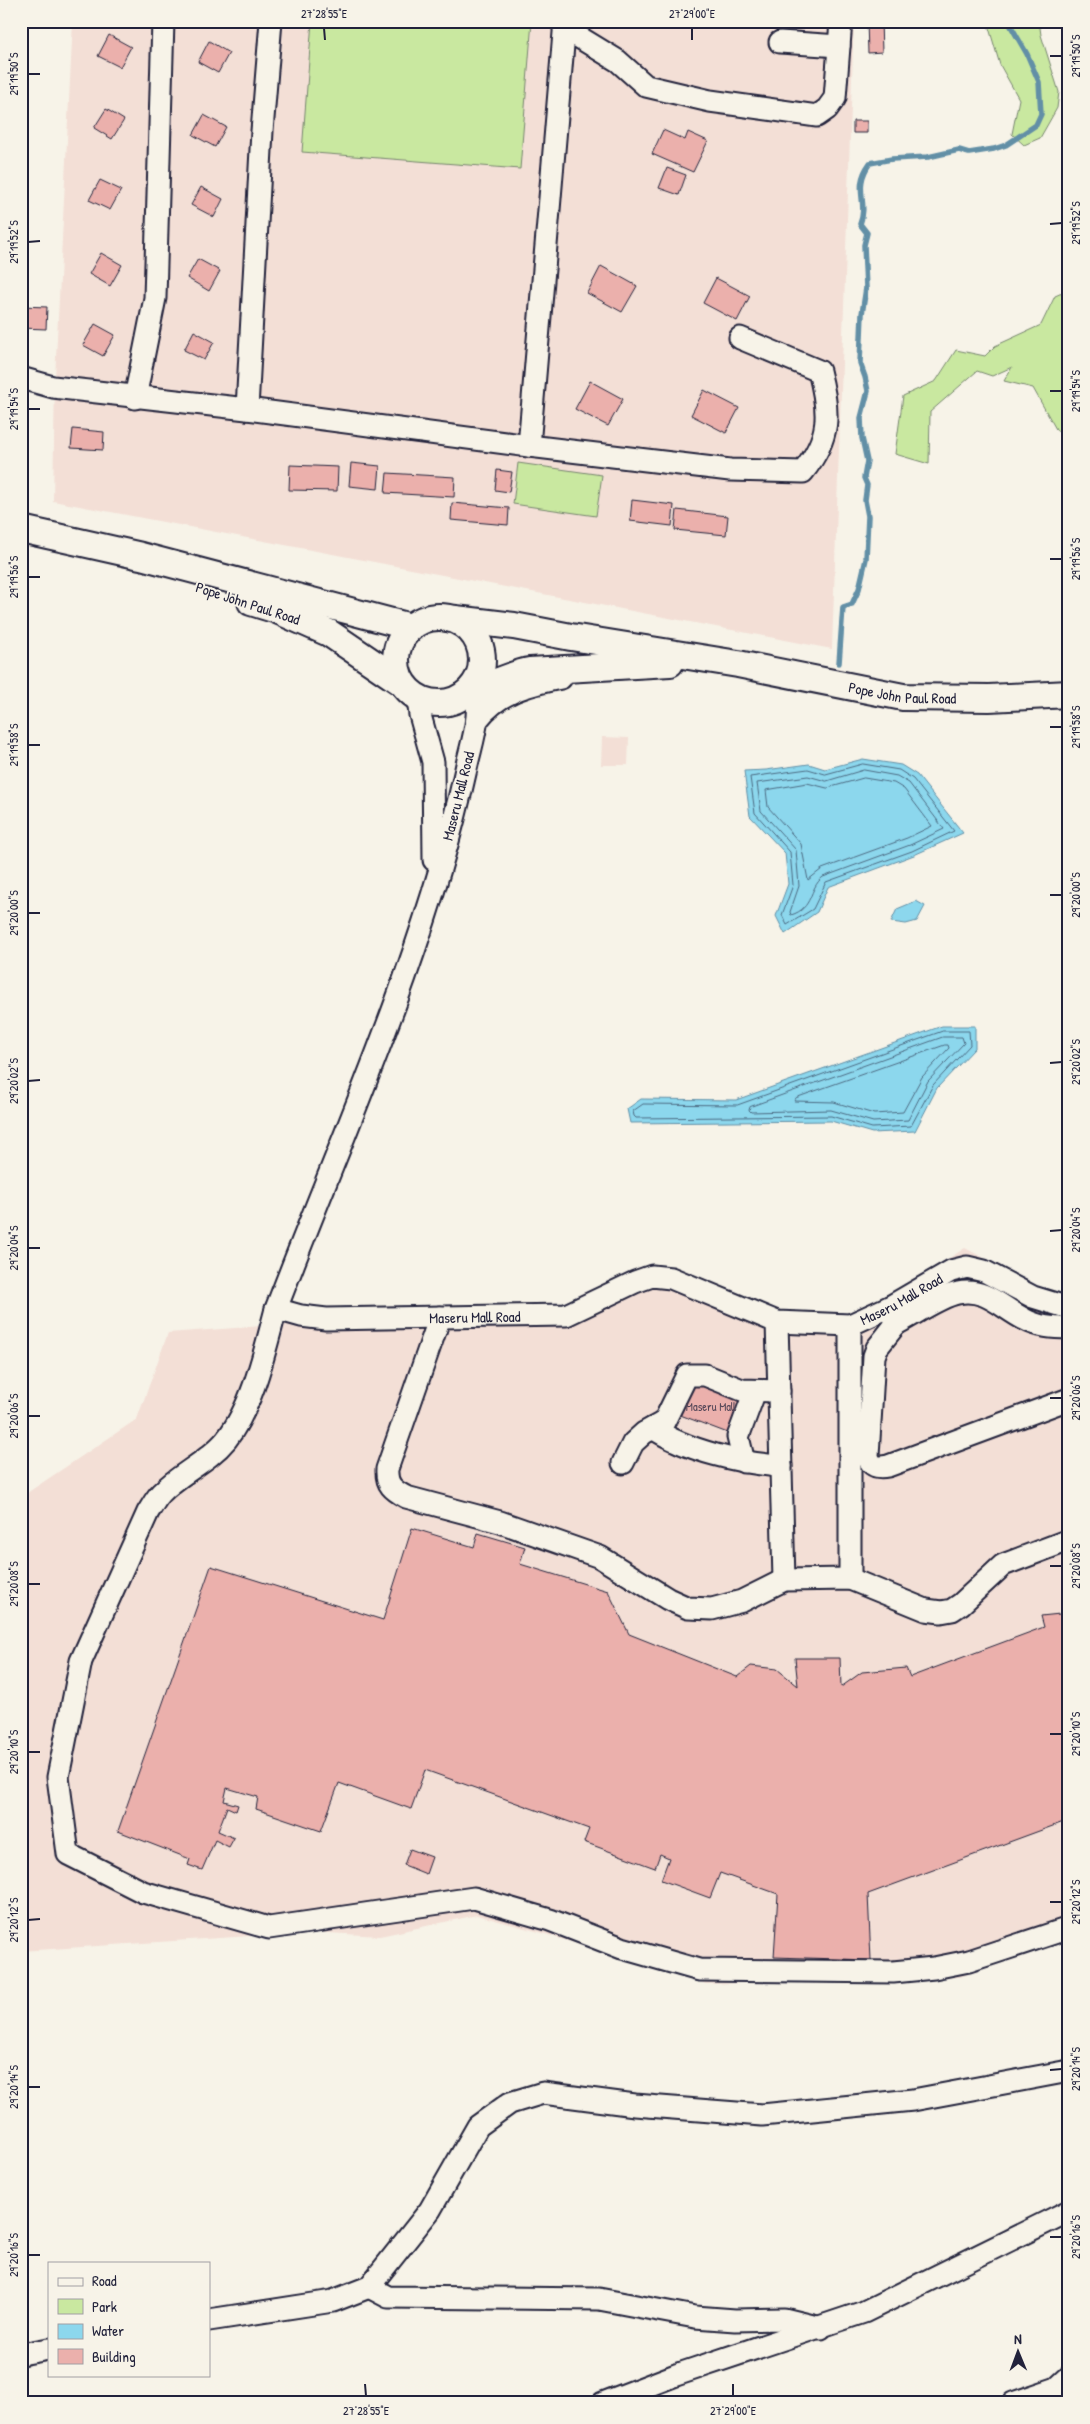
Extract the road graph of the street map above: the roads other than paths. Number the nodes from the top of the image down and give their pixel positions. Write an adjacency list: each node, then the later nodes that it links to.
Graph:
1 (163, 21): 9 (street)
2 (271, 21): 10 (street)
3 (841, 21): 6 (street)
4 (564, 25): 6 (street); 11 (street)
5 (780, 42): 6 (street)
6 (839, 46)
7 (740, 338): 11 (street)
8 (21, 378): 9 (street)
9 (135, 398): 10 (street)
10 (247, 409): 11 (street)
11 (530, 446)
12 (21, 529): 13 (main road, Pope John Paul Road)
13 (84, 543): 15 (main road, Pope John Paul Road); 19 (main road, Pope John Paul Road)
14 (447, 618): 15 (main road); 16 (main road, Pope John Paul Road); 18 (main road)
15 (411, 627): 19 (main road)
16 (738, 664): 17 (main road, Pope John Paul Road); 20 (main road, Pope John Paul Road)
17 (588, 668): 18 (main road, Pope John Paul Road); 21 (street)
18 (473, 687): 19 (main road); 21 (street, Maseru Mall Road)
19 (410, 690): 22 (street, Maseru Mall Road)
20 (1069, 694)
21 (477, 720): 22 (street, Maseru Mall Road)
22 (428, 903): 23 (street, Maseru Mall Road)
23 (276, 1308): 26 (street, Maseru Mall Road); 40 (street)
24 (1069, 1308): 25 (street, Maseru Mall Road)
25 (893, 1315): 28 (street, Maseru Mall Road); 29 (street); 32 (street)
26 (440, 1317): 27 (street, Maseru Mall Road); 39 (street)
27 (777, 1322): 28 (street, Maseru Mall Road); 31 (street)
28 (850, 1325): 38 (street)
29 (1069, 1328)
30 (754, 1391): 31 (street); 33 (street); 34 (street)
31 (779, 1391): 36 (street)
32 (1069, 1399)
33 (653, 1428): 34 (street); 35 (street)
34 (744, 1462): 36 (street)
35 (624, 1463)
36 (781, 1466): 39 (street)
37 (1069, 1540): 38 (street)
38 (850, 1578): 39 (street)
39 (784, 1580)
40 (1069, 1928)
41 (1069, 2071): 43 (street)
42 (1069, 2211): 45 (street)
43 (369, 2287): 44 (street); 45 (street)
44 (210, 2320)
45 (822, 2328): 49 (street)
46 (48, 2349): 47 (street)
47 (21, 2354)
48 (1069, 2377): 50 (street)
49 (602, 2403)
50 (1013, 2403)

